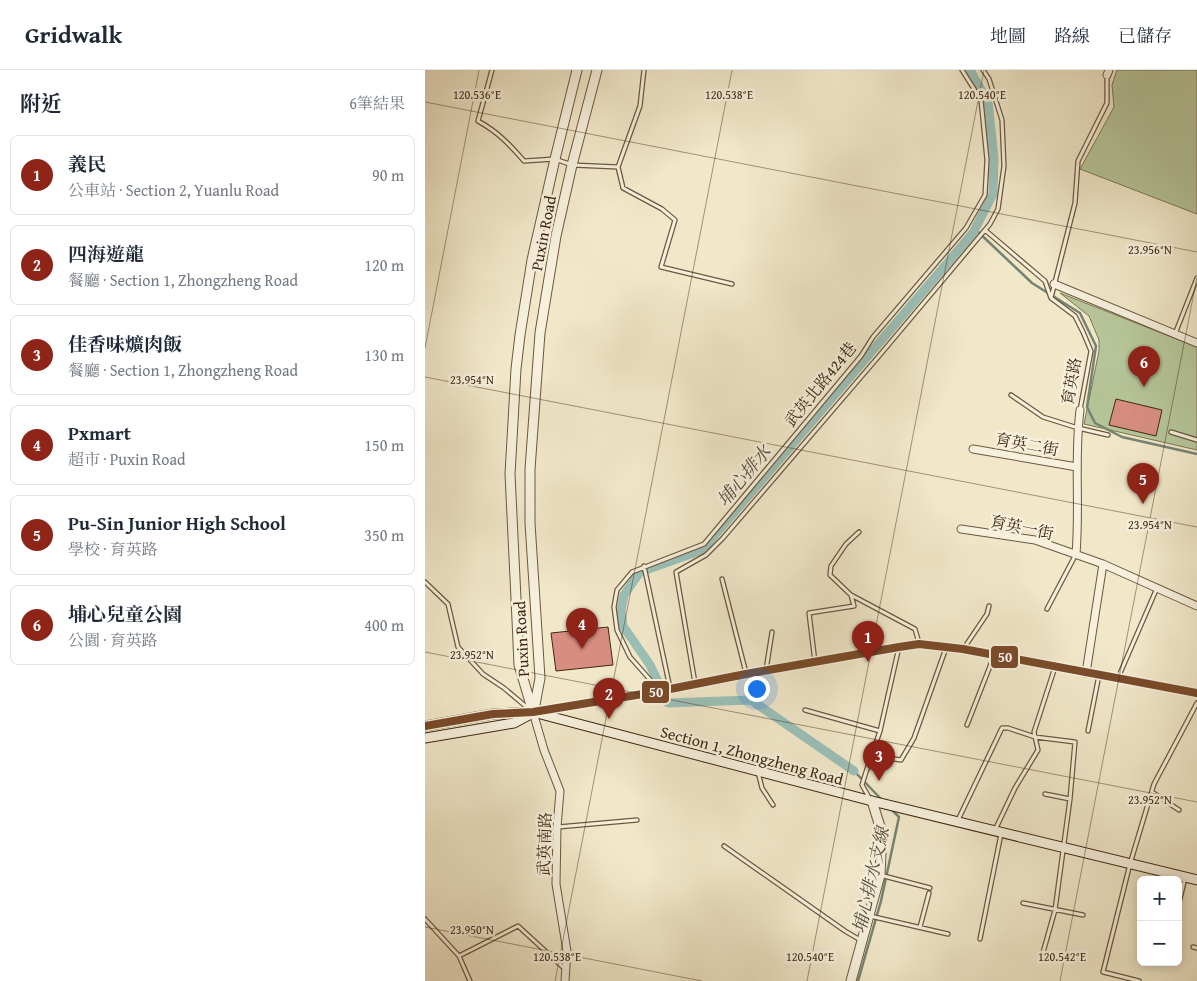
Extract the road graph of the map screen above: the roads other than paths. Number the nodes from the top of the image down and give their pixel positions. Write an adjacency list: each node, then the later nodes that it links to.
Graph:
1 (492, 70): 8 (lane)
2 (577, 70): 8 (street, Puxin Road)
3 (597, 70): 9 (street, Puxin Road)
4 (643, 70): 10 (lane)
5 (963, 70): 30 (lane, 武英北路424巷)
6 (983, 70): 11 (lane)
7 (1108, 73): 14 (lane)
8 (555, 159): 9 (lane); 57 (street, Puxin Road)
9 (572, 165): 10 (lane); 57 (street, Puxin Road)
10 (618, 167): 13 (lane)
11 (985, 230): 15 (lane); 51 (lane)
12 (1197, 278): 16 (lane)
13 (732, 284)
14 (1054, 284): 15 (lane); 16 (street)
15 (1051, 298): 19 (lane, 育英路)
16 (1175, 335): 17 (street)
17 (1197, 343)
18 (1011, 395): 20 (lane)
19 (1080, 410): 20 (street, 育英路)
20 (1078, 428): 22 (lane); 25 (street, 育英路)
21 (1171, 432): 23 (lane)
22 (1108, 435)
23 (1197, 440)
24 (973, 448): 25 (street, 育英二街)
25 (1077, 466): 28 (street, 育英路)
26 (961, 530): 28 (street, 育英一街)
27 (859, 532): 34 (lane)
28 (1076, 554): 29 (street); 37 (lane)
29 (1103, 564): 33 (street); 47 (street)
30 (644, 566): 52 (lane); 53 (lane, 武英北路424巷)
31 (722, 579): 48 (lane)
32 (425, 582): 57 (lane)
33 (1157, 588): 36 (street); 50 (lane)
34 (851, 595): 39 (lane); 44 (lane)
35 (989, 606): 42 (lane)
36 (1197, 606)
37 (1047, 609)
38 (772, 632): 46 (lane)
39 (919, 644): 40 (street); 41 (street)
40 (899, 647): 44 (street); 60 (lane)
41 (947, 648): 42 (street); 64 (lane)
42 (963, 649): 43 (street)
43 (994, 656): 45 (street); 58 (lane)
44 (815, 662): 46 (street)
45 (1055, 667): 47 (street); 62 (lane)
46 (766, 670): 48 (street)
47 (1086, 673): 49 (street)
48 (746, 674): 51 (street)
49 (1099, 676): 50 (street); 61 (lane)
50 (1118, 679): 54 (street)
51 (695, 684): 52 (street)
52 (670, 689): 53 (street)
53 (655, 692): 57 (street)
54 (1197, 694)
55 (1197, 703): 66 (lane)
56 (805, 710): 60 (lane)
57 (533, 712): 59 (street, Section 1, Zhongzheng Road); 63 (street); 65 (street, Section 1, Zhongzheng Road); 74 (street, 武英南路)
58 (967, 725)
59 (425, 726)
60 (880, 731): 69 (lane)
61 (1089, 731)
62 (1035, 737): 68 (lane); 73 (lane); 75 (lane)
63 (425, 738)
64 (888, 758)
65 (758, 772): 69 (street, Section 1, Zhongzheng Road); 70 (lane)
66 (1152, 792): 71 (lane); 78 (lane)
67 (1045, 794): 68 (lane)
68 (1070, 799): 77 (lane)
69 (872, 801): 73 (street, Section 1, Zhongzheng Road); 79 (street)
70 (773, 805)
71 (1179, 810)
72 (637, 820): 74 (lane)
73 (957, 822): 75 (street, Section 1, Zhongzheng Road)
74 (557, 827): 96 (street, 武英南路)
75 (998, 832): 77 (street, Section 1, Zhongzheng Road); 92 (lane)
76 (724, 846): 93 (lane)
77 (1063, 847): 78 (street, Section 1, Zhongzheng Road); 86 (lane)
78 (1130, 864): 80 (street, Section 1, Zhongzheng Road); 100 (lane)
79 (880, 875): 82 (lane); 87 (street)
80 (1185, 877): 81 (street, Section 1, Zhongzheng Road); 83 (lane)
81 (1197, 880)
82 (931, 888)
83 (1182, 890)
84 (929, 893): 90 (lane)
85 (1023, 904): 86 (lane)
86 (1055, 910): 88 (lane); 95 (lane)
87 (869, 916): 90 (lane); 93 (street)
88 (1083, 916)
89 (425, 919): 94 (lane)
90 (920, 927): 91 (lane)
91 (948, 934)
92 (980, 939)
93 (862, 941): 99 (street)
94 (459, 956): 96 (lane); 97 (lane)
95 (1042, 956)
96 (566, 969): 98 (street, 武英南路)
97 (470, 981)
98 (565, 981)
99 (851, 981)
100 (1139, 981)

